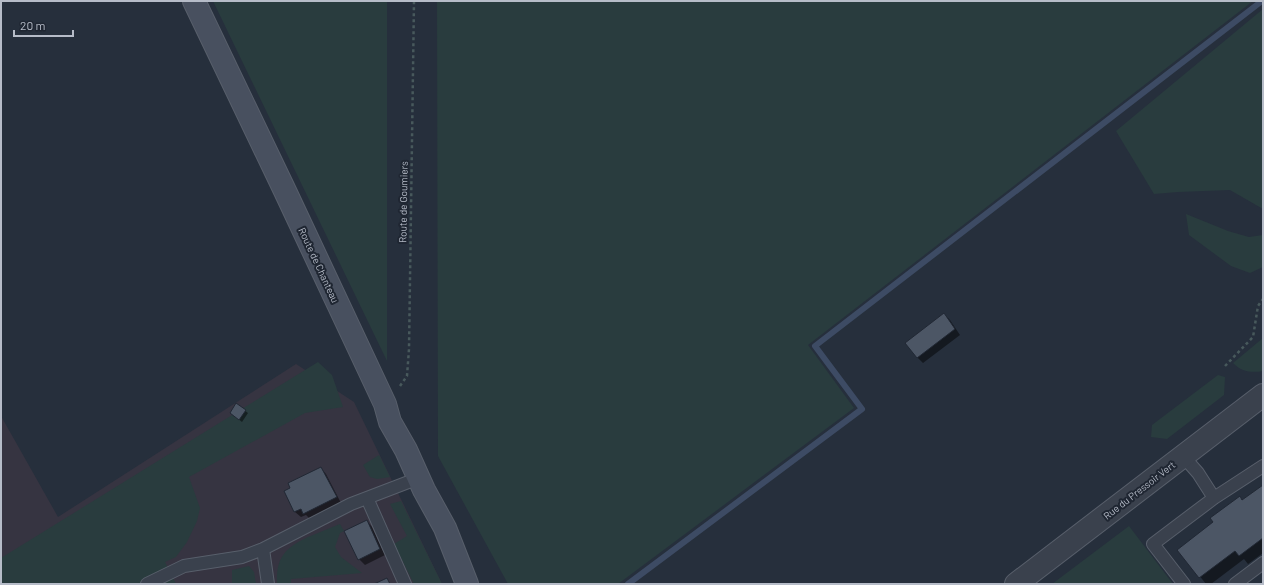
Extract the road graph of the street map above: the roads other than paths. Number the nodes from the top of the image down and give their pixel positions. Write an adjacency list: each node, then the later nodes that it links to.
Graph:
1 (194, 1): 5 (main road, Route de Chanteau)
2 (1263, 395): 3 (street, Rue du Pressoir Vert)
3 (1183, 456): 7 (lane); 16 (street, Rue du Pressoir Vert)
4 (1263, 466): 7 (lane)
5 (419, 478): 6 (lane); 8 (main road, Route de Chanteau)
6 (367, 498): 9 (lane); 13 (lane)
7 (1214, 498): 17 (lane)
8 (445, 528): 14 (main road, Route de Chanteau); 15 (main road, Route de Chanteau)
9 (263, 549): 11 (lane); 12 (lane)
10 (1263, 563): 18 (lane)
11 (147, 584)
12 (268, 584)
13 (405, 584)
14 (467, 584)
15 (480, 584)
16 (1016, 584)
17 (1184, 584)
18 (1235, 584)

